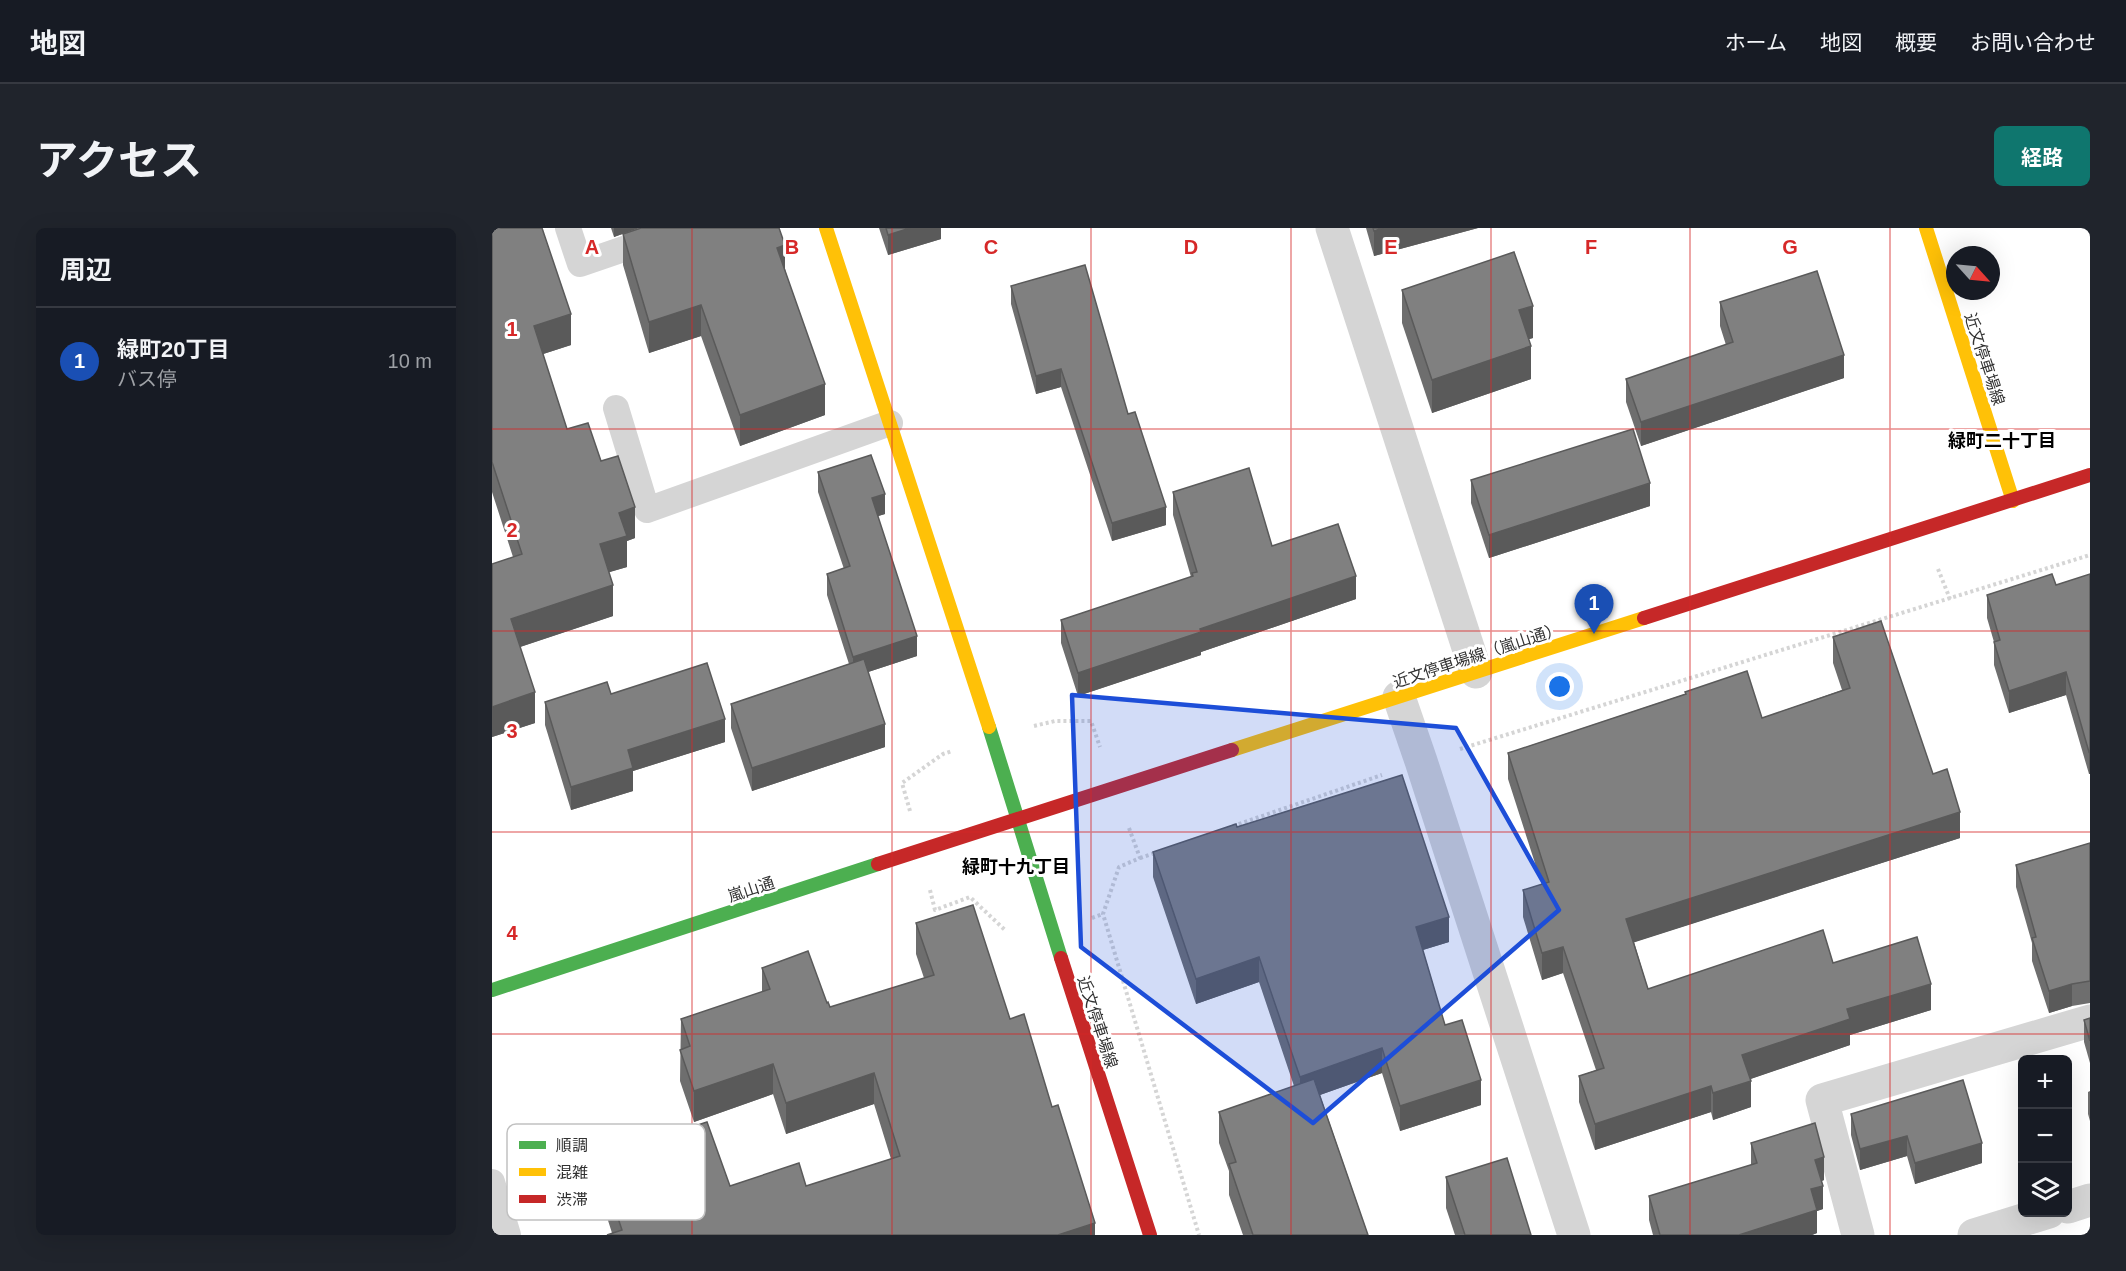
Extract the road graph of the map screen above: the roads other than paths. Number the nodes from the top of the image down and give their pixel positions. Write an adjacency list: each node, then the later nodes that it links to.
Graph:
1 (568, 228): 2 (lane)
2 (685, 228)
3 (826, 228): 7 (main road, 近文停車場線)
4 (1332, 228): 10 (street)
5 (1926, 228): 9 (main road, 近文停車場線)
6 (616, 408): 7 (lane)
7 (890, 423): 12 (main road, 近文停車場線)
8 (2090, 475): 9 (main road, 近文停車場線（嵐山通）)
9 (2013, 501): 10 (main road, 近文停車場線（嵐山通）)
10 (1476, 672): 11 (main road, 近文停車場線（嵐山通）)
11 (1399, 697): 12 (main road, 近文停車場線（嵐山通）); 21 (street)
12 (1019, 818): 13 (main road, 嵐山通); 20 (main road, 近文停車場線)
13 (492, 990)
14 (2090, 1021): 22 (street)
15 (492, 1182): 19 (lane)
16 (2090, 1200): 17 (street)
17 (2072, 1205)
18 (2033, 1217): 23 (street)
19 (508, 1235)
20 (1150, 1235)
21 (1574, 1235)
22 (1858, 1235)
23 (1974, 1235)

